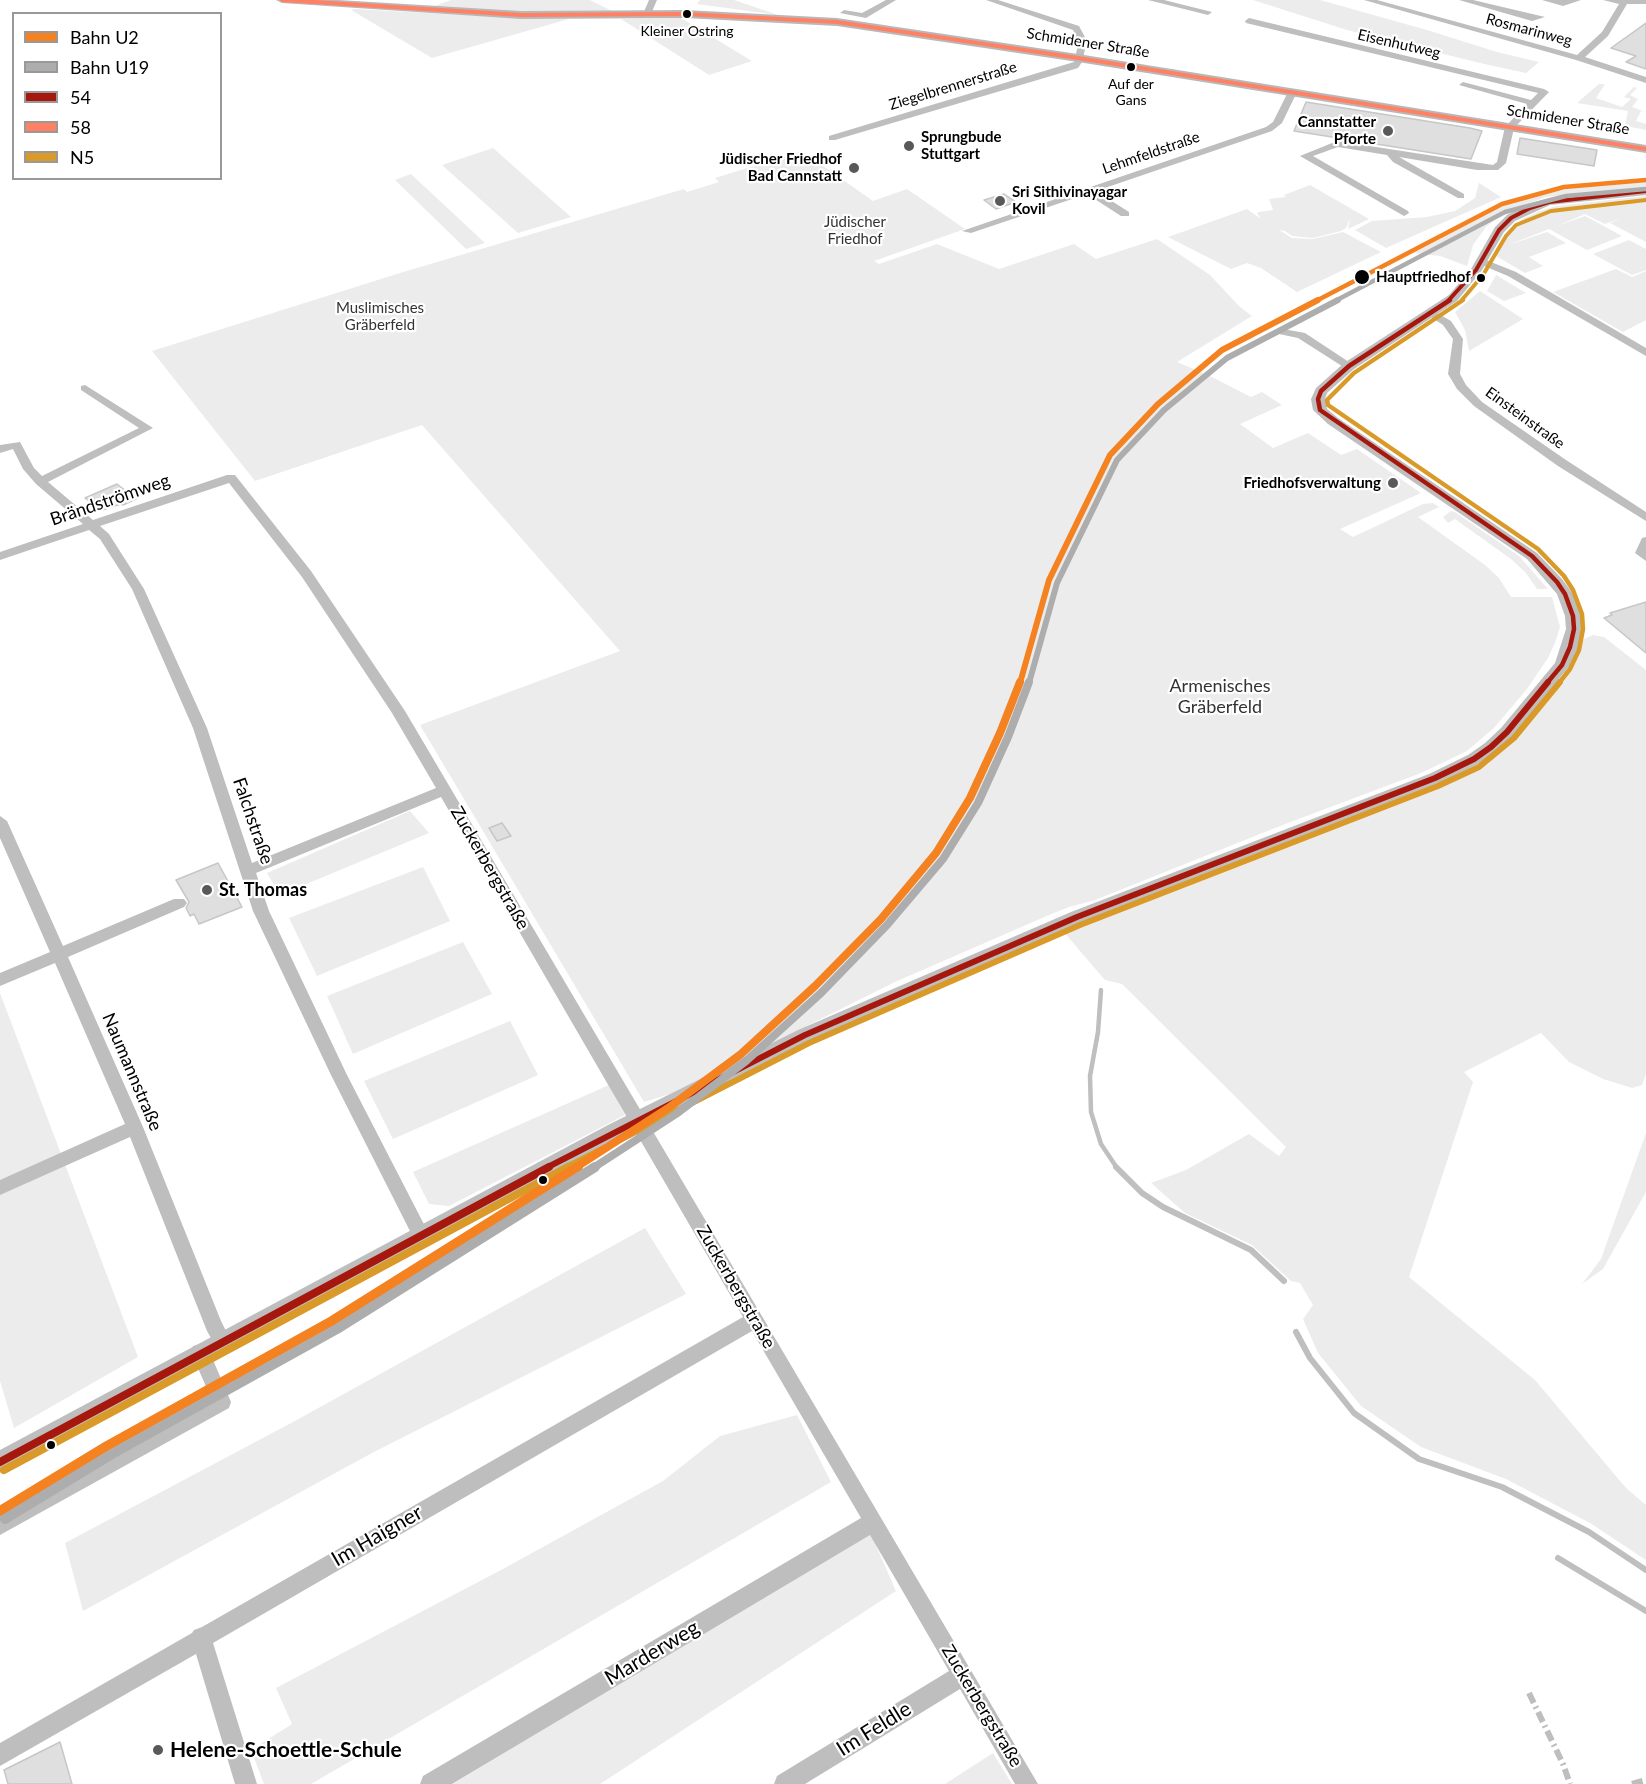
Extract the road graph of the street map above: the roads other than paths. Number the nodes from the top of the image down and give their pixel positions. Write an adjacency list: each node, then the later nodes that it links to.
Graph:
1 (282, 0): 18 (main road, Schmidener Straße)
2 (652, 0): 18 (street)
3 (892, 0): 17 (street)
4 (990, 0): 22 (street)
5 (1152, 0): 14 (street)
6 (1368, 0): 15 (street, Rosmarinweg)
7 (1397, 0): 15 (street)
8 (1463, 0): 19 (street)
9 (1546, 0): 10 (street)
10 (1576, 0)
11 (1607, 0): 12 (street)
12 (1625, 1): 13 (street); 21 (street)
13 (1646, 2)
14 (1186, 3): 16 (street)
15 (1388, 6): 21 (street, Rosmarinweg)
16 (1208, 12)
17 (844, 13)
18 (647, 14): 22 (main road, Schmidener Straße)
19 (1541, 17)
20 (1248, 21): 26 (street, Eisenhutweg)
21 (1579, 58): 23 (street, Rosmarinweg)
22 (1077, 62): 25 (main road, Schmidener Straße); 28 (street, Ziegelbrennerstraße)
23 (1646, 80)
24 (1462, 85): 26 (street)
25 (1292, 92): 27 (main road, Schmidener Straße); 31 (street, Lehmfeldstraße)
26 (1532, 103): 27 (street)
27 (1510, 127): 29 (main road, Schmidener Straße); 30 (street)
28 (832, 138)
29 (1646, 149)
30 (1390, 153): 33 (street); 34 (street)
31 (1088, 190): 35 (street); 36 (street, Lehmfeldstraße)
32 (1646, 192): 37 (street)
33 (1461, 196)
34 (1404, 213)
35 (1125, 214)
36 (967, 231)
37 (1481, 261): 38 (street); 40 (street)
38 (1432, 314): 41 (street); 46 (street, Einsteinstraße)
39 (1283, 332): 41 (street)
40 (1646, 353)
41 (1349, 366): 57 (street)
42 (85, 388): 45 (street)
43 (0, 449): 45 (street, Falchstraße)
44 (231, 478): 47 (street, Brändströmweg); 51 (street, Zuckerbergstraße)
45 (40, 481): 47 (street, Falchstraße)
46 (1646, 518)
47 (90, 525): 49 (street, Brändströmweg); 53 (street, Falchstraße)
48 (1646, 541): 50 (street)
49 (0, 556)
50 (1646, 557)
51 (444, 790): 53 (street, Zuckerbergstraße); 57 (street, Zuckerbergstraße)
52 (0, 821): 55 (street, Naumannstraße)
53 (249, 870): 60 (street, Falchstraße)
54 (179, 903): 55 (street)
55 (59, 954): 56 (street); 58 (street, Naumannstraße)
56 (0, 980)
57 (638, 1118): 60 (street); 61 (street, Zuckerbergstraße)
58 (135, 1127): 59 (street); 62 (street, Naumannstraße)
59 (0, 1188)
60 (420, 1234): 62 (street)
61 (755, 1320): 65 (street, Zuckerbergstraße); 67 (street, Im Haigner)
62 (222, 1341): 63 (street)
63 (200, 1352): 64 (street); 66 (street)
64 (0, 1462)
65 (873, 1522): 68 (street, Zuckerbergstraße); 71 (street, Marderweg)
66 (0, 1525)
67 (201, 1637): 69 (street, Im Haigner); 70 (street)
68 (963, 1675): 72 (street, Im Feldle); 73 (street, Zuckerbergstraße)
69 (0, 1755)
70 (246, 1784)
71 (431, 1784)
72 (785, 1784)
73 (1027, 1784)

